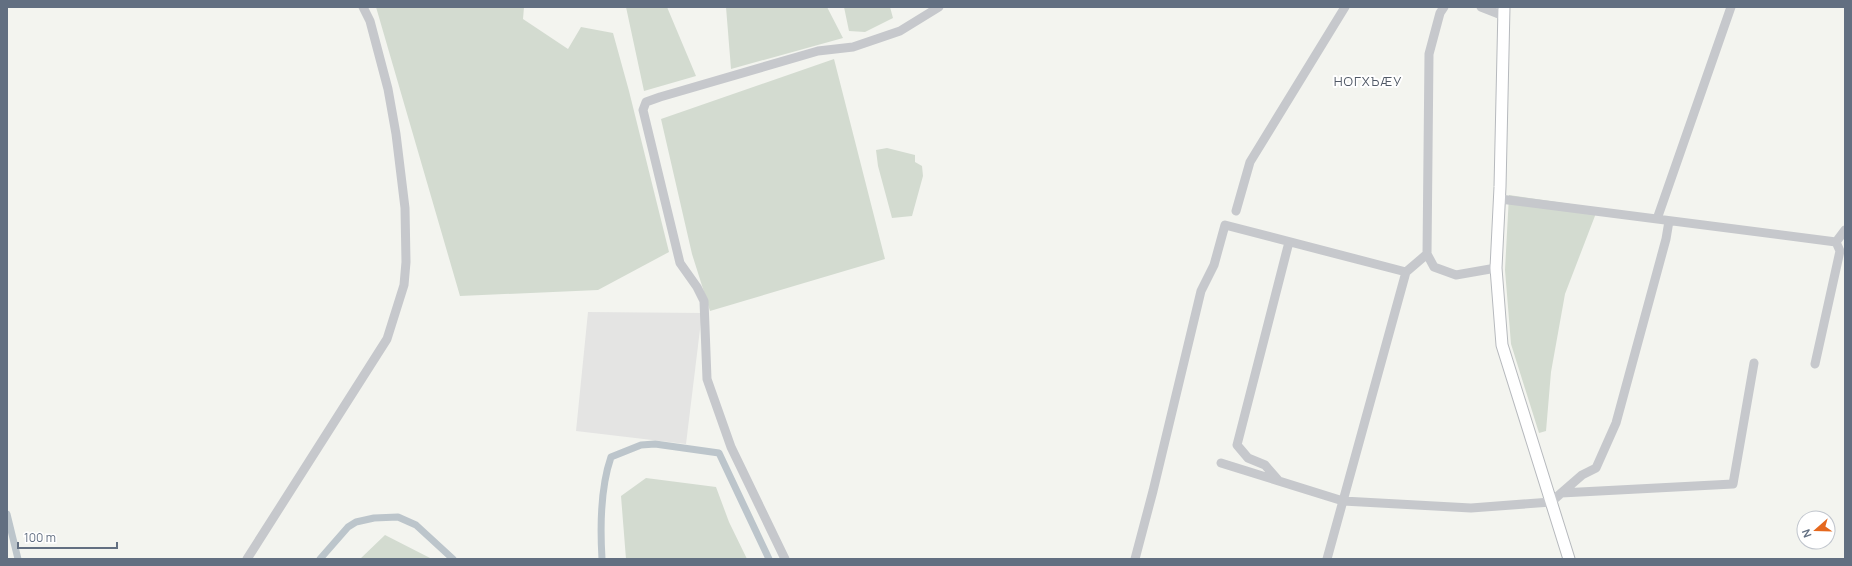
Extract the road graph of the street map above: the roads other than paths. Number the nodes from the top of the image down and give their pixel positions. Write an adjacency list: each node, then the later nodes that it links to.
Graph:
1 (363, 7): 25 (street)
2 (939, 7): 26 (street)
3 (1345, 7): 9 (street)
4 (1444, 7): 15 (street)
5 (1481, 7): 7 (street)
6 (1731, 7): 10 (street)
7 (1504, 11): 8 (main road)
8 (1500, 199): 10 (street); 16 (main road)
9 (1236, 211)
10 (1657, 219): 11 (street)
11 (1669, 221): 14 (street); 22 (street)
12 (1845, 230): 14 (street)
13 (1289, 242): 17 (street); 21 (street); 27 (street)
14 (1836, 242): 19 (street)
15 (1427, 254): 16 (street); 17 (street)
16 (1496, 268): 24 (main road)
17 (1406, 272): 23 (street)
18 (1754, 363): 22 (street)
19 (1815, 364)
20 (1221, 463): 21 (street)
21 (1278, 481): 23 (street)
22 (1561, 494): 24 (street)
23 (1343, 501): 24 (street); 28 (street)
24 (1551, 502): 29 (main road)
25 (247, 559)
26 (785, 559)
27 (1135, 559)
28 (1327, 559)
29 (1569, 559)

